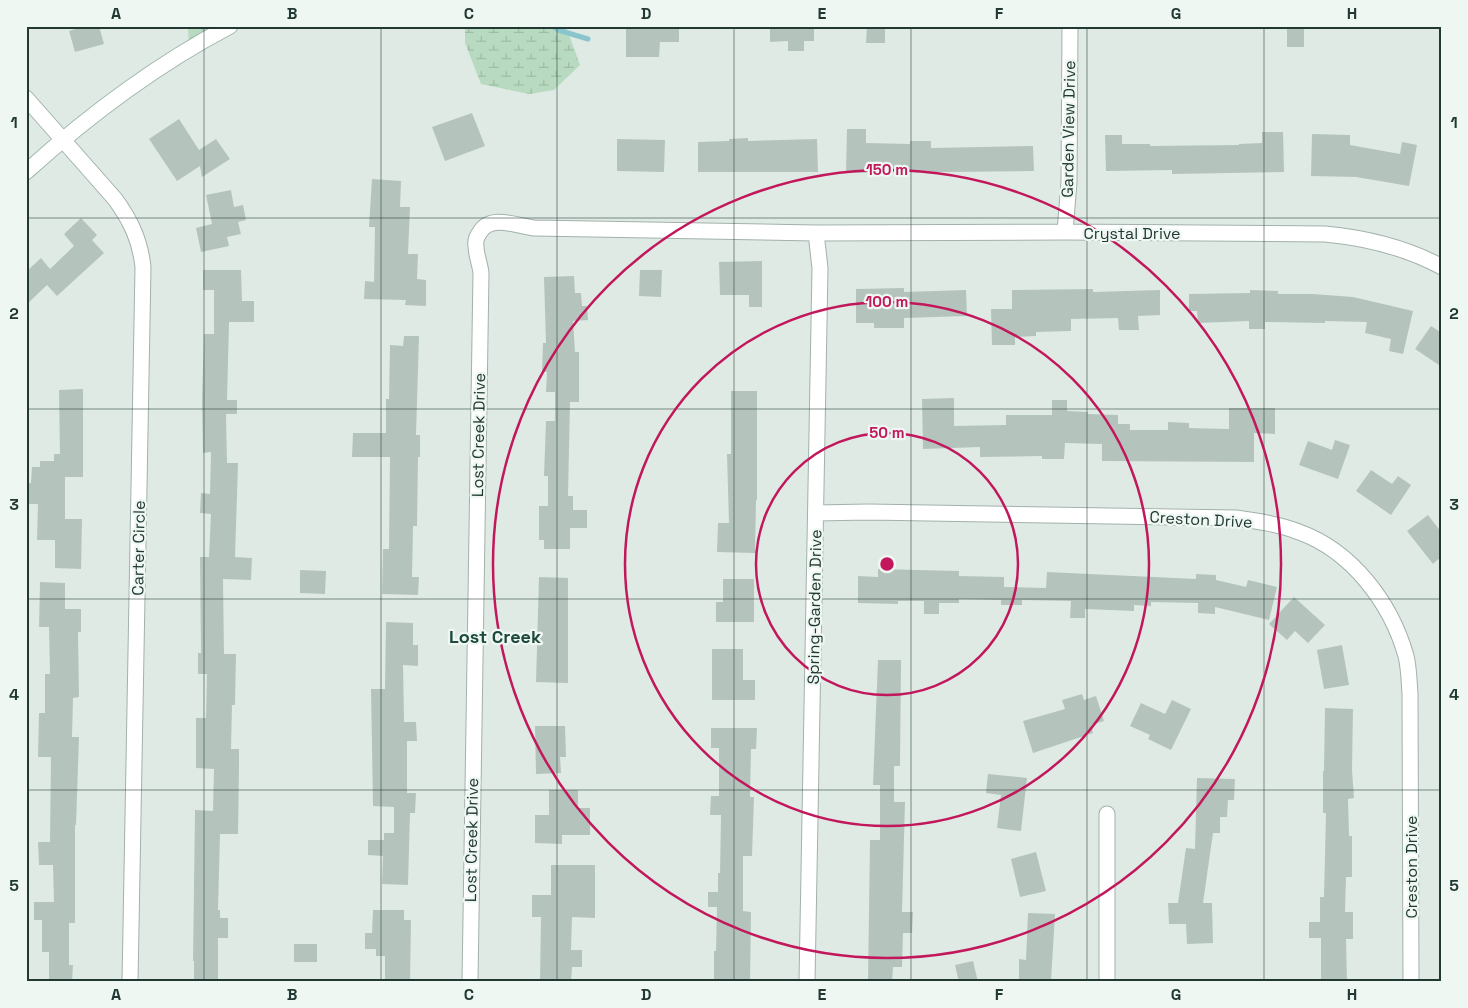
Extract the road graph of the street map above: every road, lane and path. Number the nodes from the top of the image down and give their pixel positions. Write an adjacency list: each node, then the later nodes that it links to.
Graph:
1 (230, 26): 4 (street)
2 (1070, 26): 6 (street, Garden View Drive)
3 (26, 98): 4 (street, Carter Circle)
4 (63, 140): 5 (street); 11 (street, Carter Circle)
5 (26, 172)
6 (1065, 232): 7 (street, Crystal Drive); 8 (street, Crystal Drive)
7 (816, 233): 9 (street, Spring-Garden Drive); 12 (street, Lost Creek Drive)
8 (1442, 267)
9 (816, 513): 13 (street, Spring-Garden Drive); 15 (street, Creston Drive)
10 (1107, 814): 14 (street)
11 (130, 982)
12 (470, 982)
13 (807, 982)
14 (1107, 982)
15 (1411, 982)

